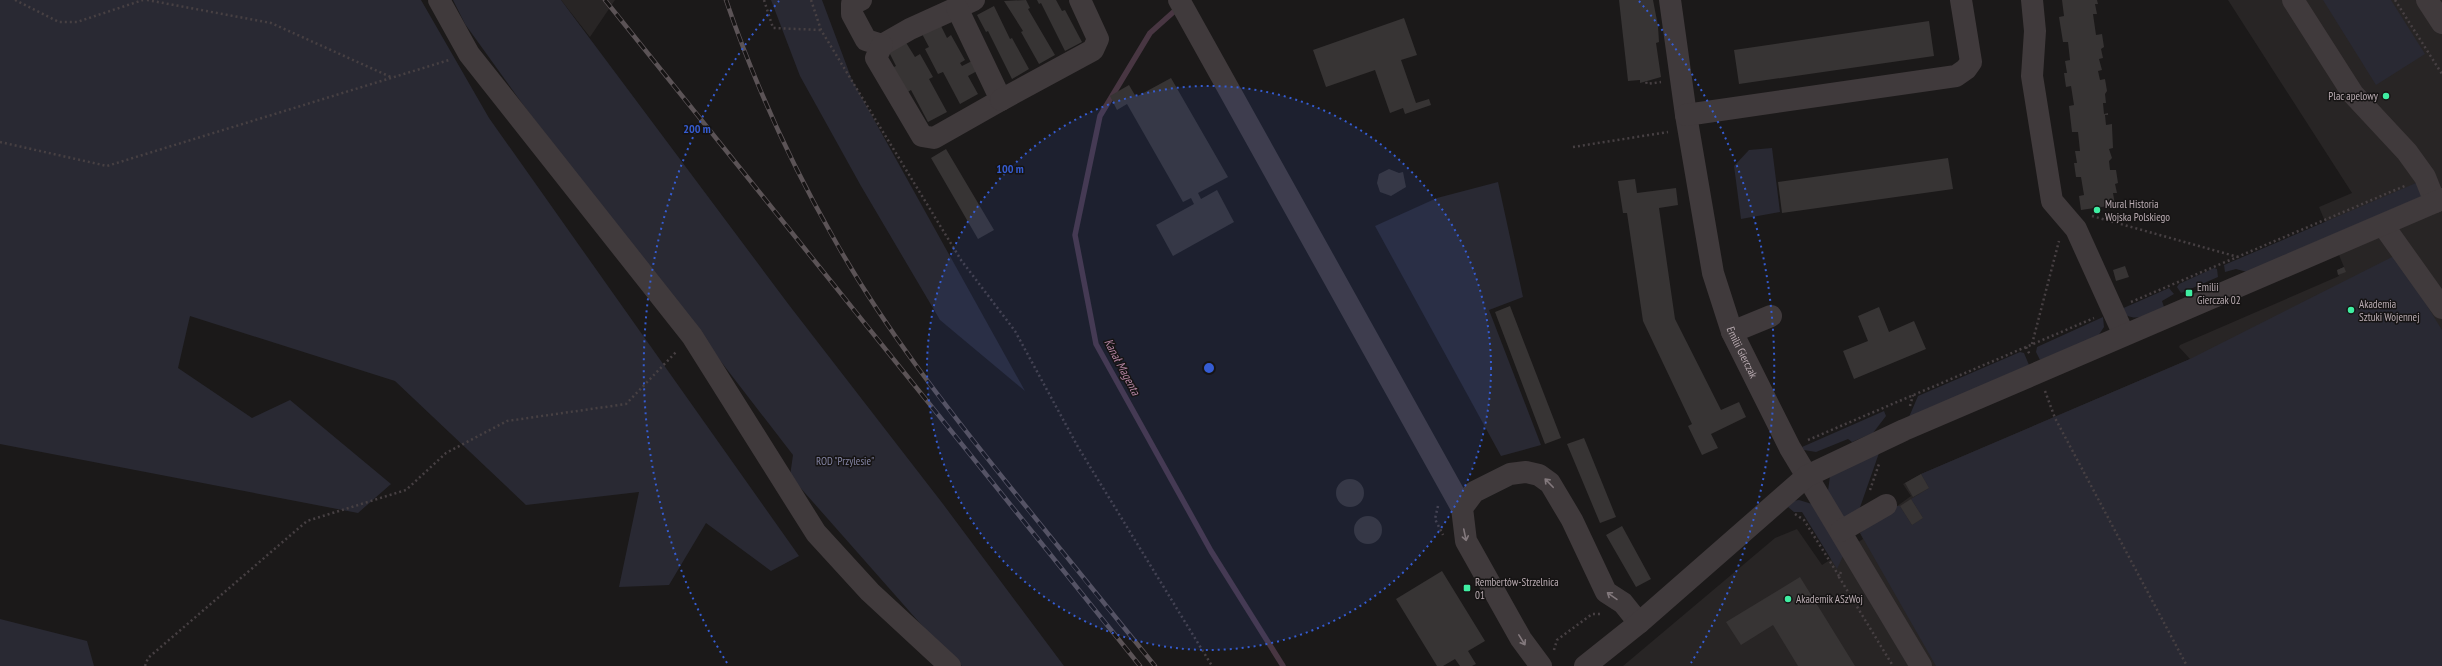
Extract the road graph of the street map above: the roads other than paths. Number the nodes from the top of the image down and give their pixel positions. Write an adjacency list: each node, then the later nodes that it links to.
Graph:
1 (439, 0): 27 (street)
2 (861, 0): 12 (street)
3 (1080, 0): 13 (street)
4 (1179, 0): 23 (street)
5 (1670, 0): 14 (street, Emilii Gierczak)
6 (1961, 0): 14 (street)
7 (2032, 0): 20 (street)
8 (2293, 0): 15 (street)
9 (2427, 0): 11 (street)
10 (953, 6): 12 (street); 13 (street)
11 (2442, 23)
12 (882, 45): 13 (street)
13 (1001, 100)
14 (1686, 115): 19 (street, Emilii Gierczak)
15 (2439, 201): 16 (street)
16 (2383, 225): 17 (street); 20 (street)
17 (2442, 308)
18 (1771, 316): 19 (street)
19 (1732, 332): 21 (street, Emilii Gierczak)
20 (2124, 335): 21 (street)
21 (1807, 476): 24 (street, Emilii Gierczak); 25 (street)
22 (1886, 505): 24 (street)
23 (1462, 508): 25 (street, one-way to 23); 26 (street, one-way to 26)
24 (1841, 531): 29 (street, Emilii Gierczak)
25 (1639, 623): 28 (street)
26 (1547, 661)
27 (950, 666)
28 (1585, 666)
29 (1921, 666)

